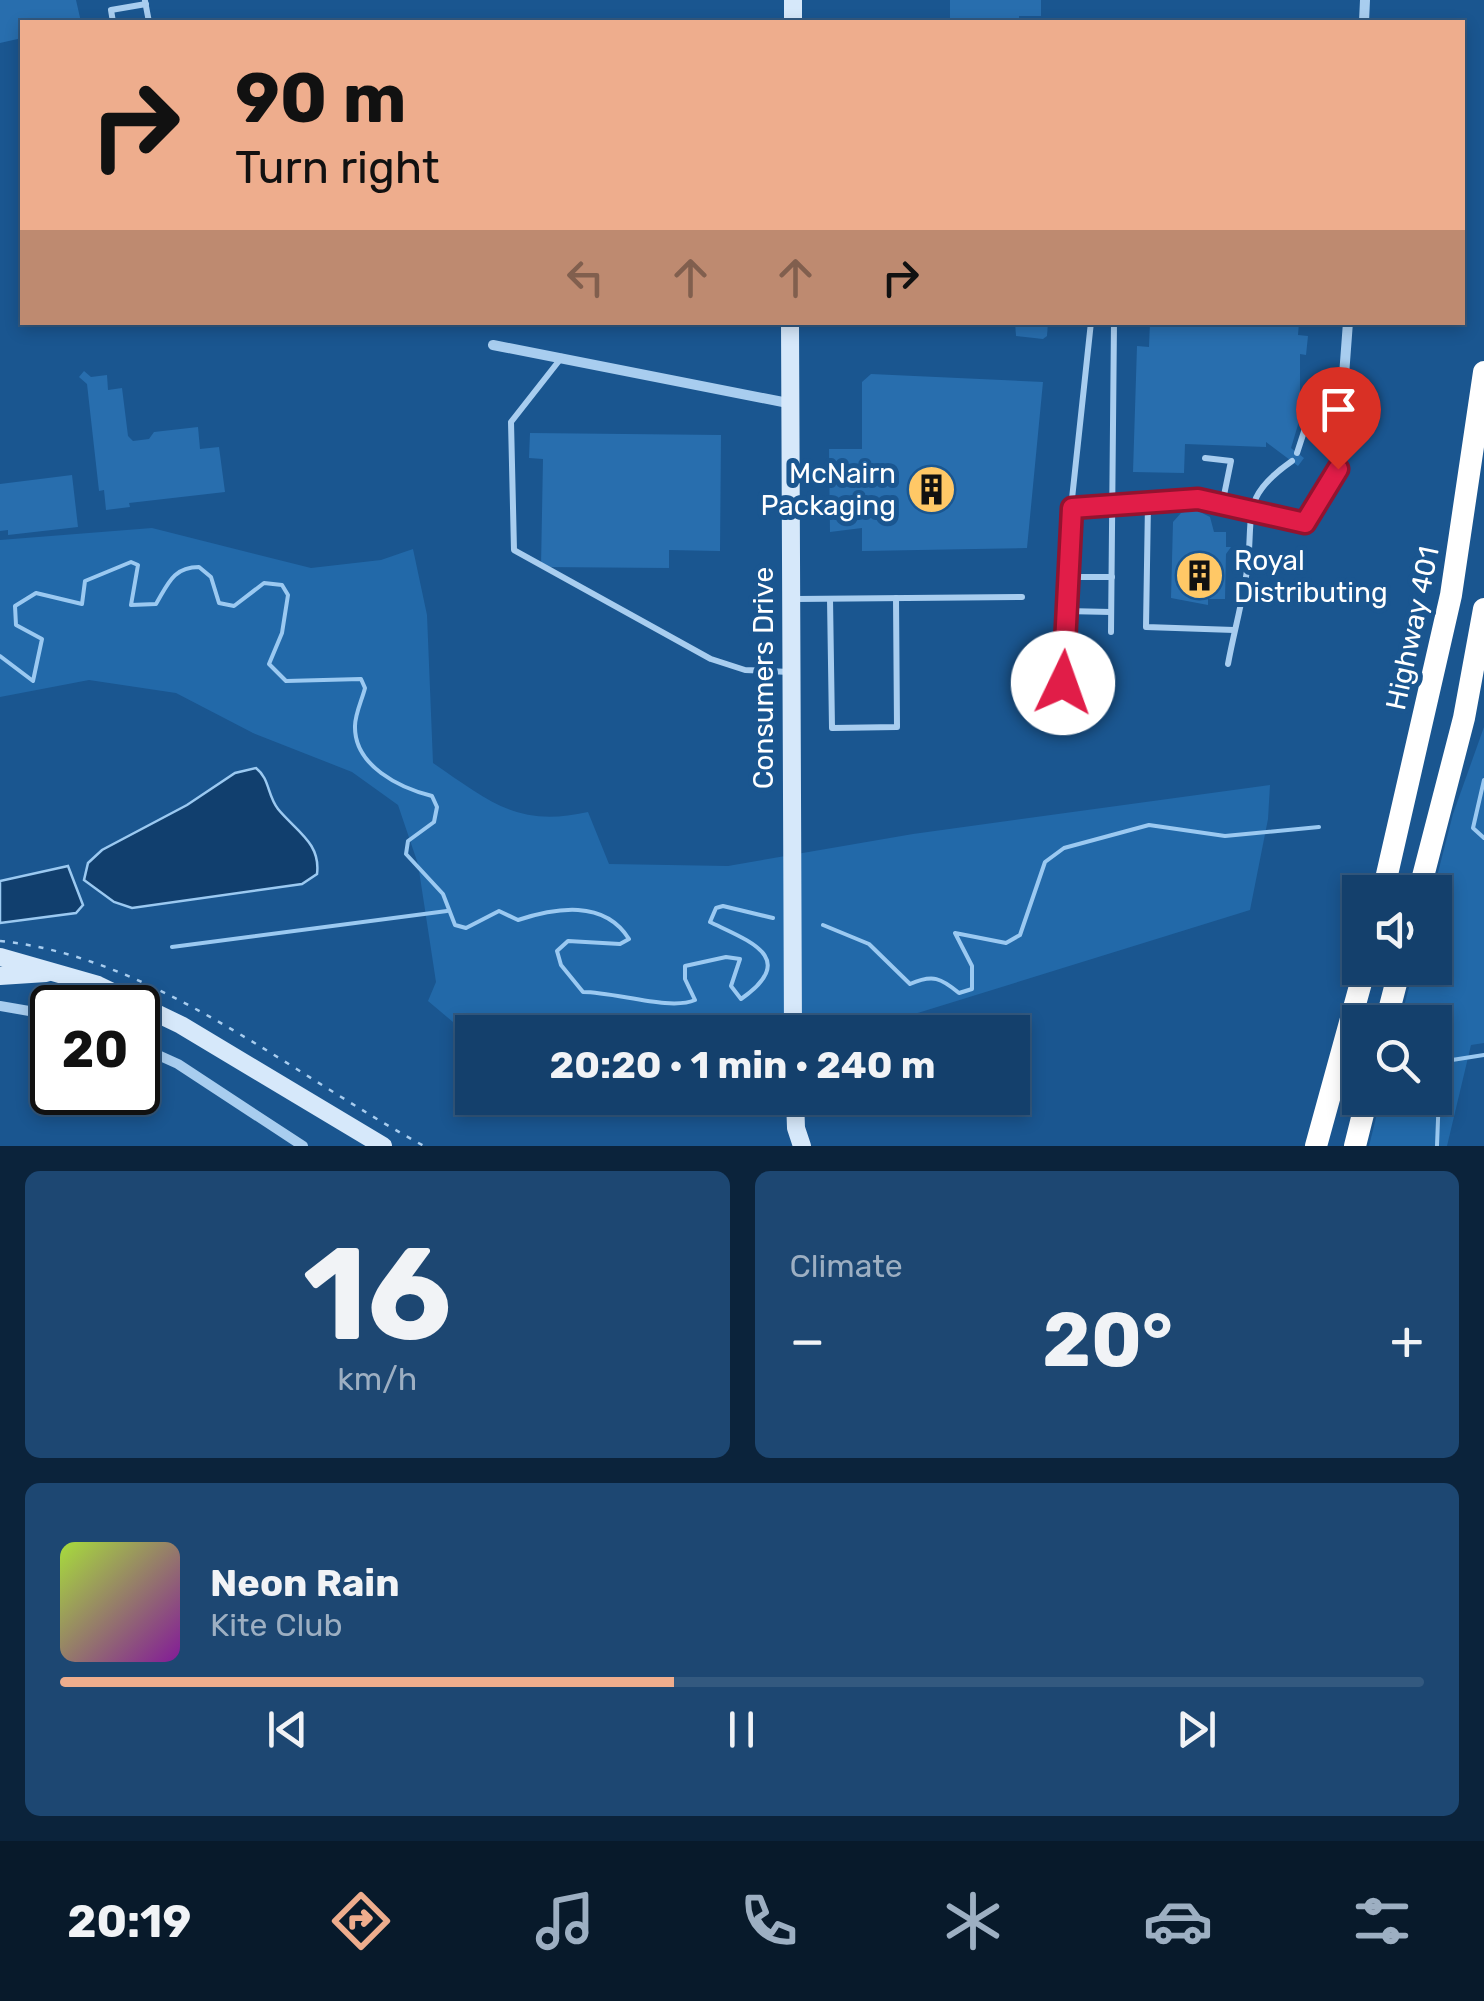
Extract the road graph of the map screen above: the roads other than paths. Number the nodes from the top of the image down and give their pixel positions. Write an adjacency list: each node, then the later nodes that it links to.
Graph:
1 (145, 2): 2 (lane)
2 (113, 20)
3 (790, 325): 11 (main road, Consumers Drive)
4 (1090, 325): 18 (lane)
5 (1114, 325): 17 (lane)
6 (1348, 325): 10 (street)
7 (493, 345): 8 (street)
8 (562, 356): 11 (street); 34 (lane)
9 (1484, 372): 37 (highway, Highway 401)
10 (1343, 393): 12 (lane); 20 (street)
11 (788, 403): 26 (main road, Consumers Drive)
12 (1297, 453)
13 (1205, 458): 16 (lane)
14 (1292, 461): 19 (lane)
15 (1148, 503): 16 (lane); 17 (lane); 30 (lane)
16 (1222, 504): 19 (lane)
17 (1115, 505): 18 (lane); 21 (lane)
18 (1072, 508): 22 (lane)
19 (1250, 511): 20 (lane); 30 (lane)
20 (1305, 523)
21 (1112, 577): 22 (lane); 29 (lane)
22 (1068, 578): 28 (lane)
23 (830, 598): 24 (lane); 24 (lane); 26 (lane)
24 (896, 598): 25 (lane)
25 (1022, 598)
26 (790, 599): 34 (main road, Consumers Drive)
27 (1484, 609): 38 (highway)
28 (1066, 611): 29 (lane); 32 (lane)
29 (1111, 612): 31 (lane)
30 (1234, 630): 33 (lane)
31 (1111, 632)
32 (1064, 662): 35 (lane); 36 (lane)
33 (1228, 664)
34 (790, 672): 45 (main road, Consumers Drive)
35 (1109, 678)
36 (1063, 683)
37 (1387, 875)
38 (1424, 875)
39 (0, 957): 40 (main road)
40 (51, 972): 41 (main road); 51 (main road)
41 (0, 976)
42 (1360, 985): 52 (highway)
43 (0, 1006): 44 (street)
44 (30, 1011)
45 (794, 1015)
46 (160, 1056): 50 (street)
47 (795, 1115): 49 (main road)
48 (1363, 1115): 53 (highway)
49 (796, 1140)
50 (303, 1146)
51 (383, 1146)
52 (1316, 1146)
53 (1355, 1146)

